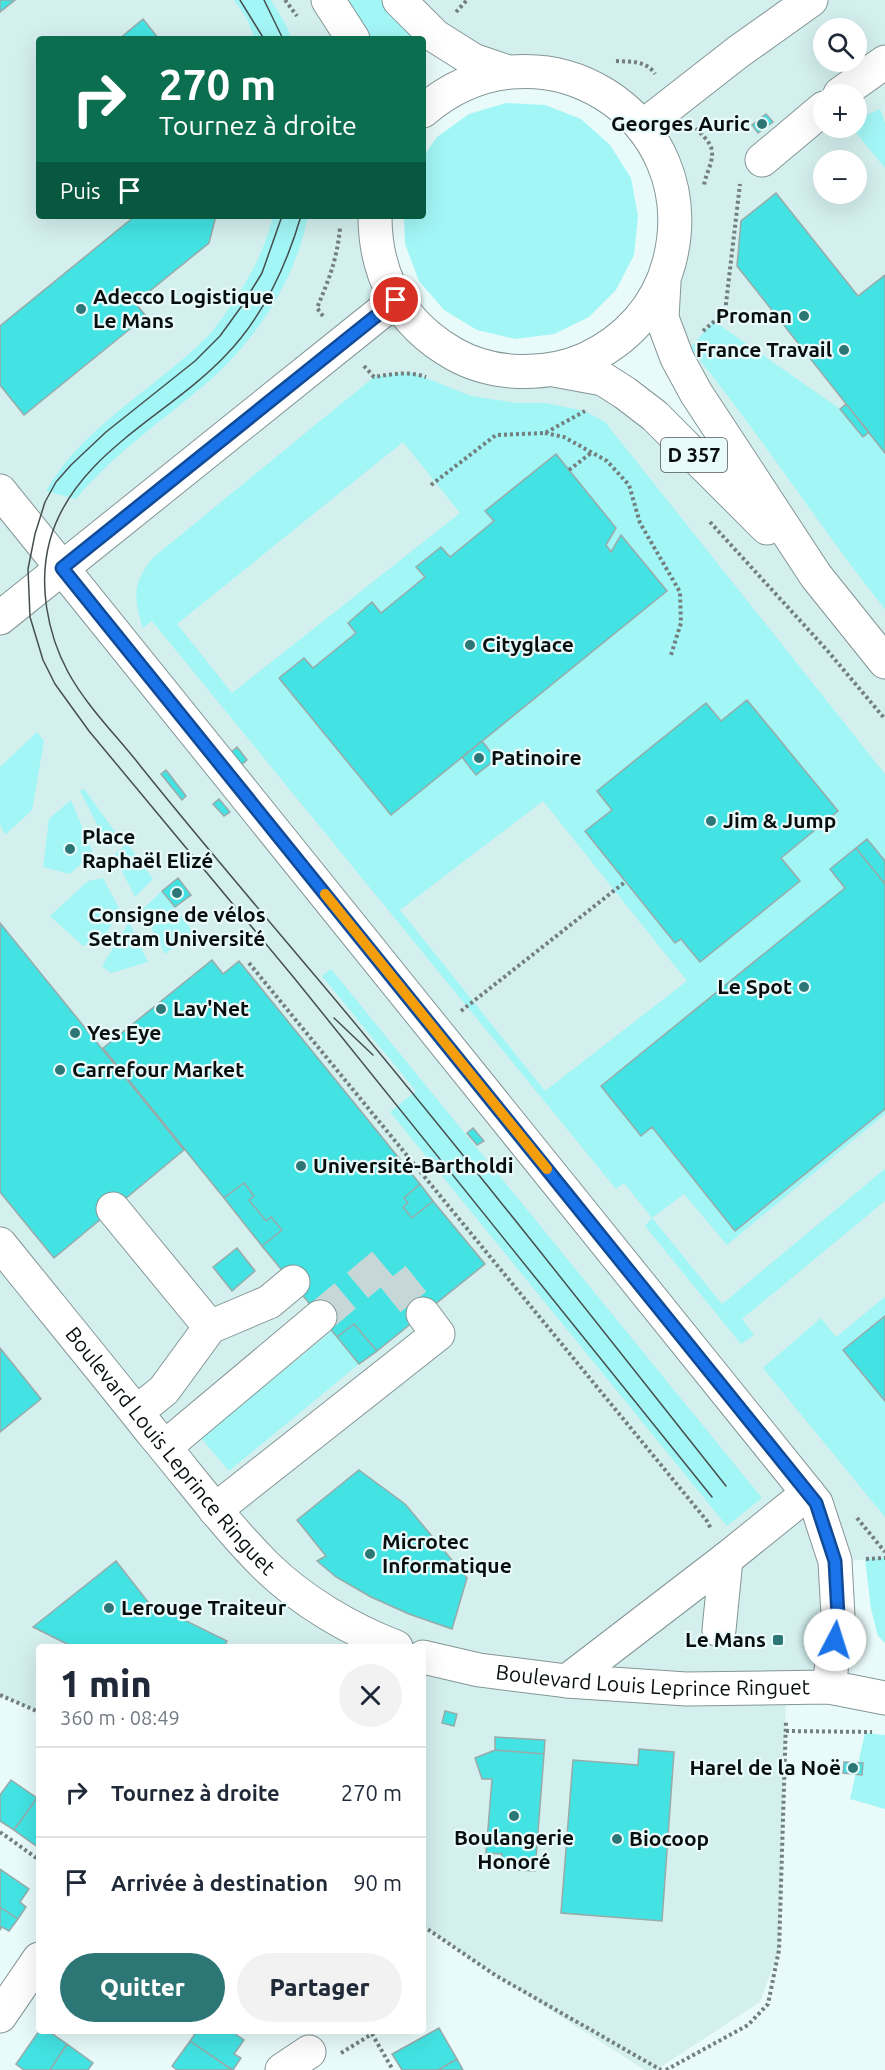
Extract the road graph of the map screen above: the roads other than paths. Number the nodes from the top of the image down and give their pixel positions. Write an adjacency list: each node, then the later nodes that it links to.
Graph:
1 (328, 0): 4 (street)
2 (399, 0): 6 (street)
3 (811, 0): 10 (street)
4 (351, 36)
5 (885, 62): 7 (street)
6 (508, 72): 8 (street); 10 (street)
7 (854, 84)
8 (426, 108)
9 (813, 117): 11 (street)
10 (642, 127): 13 (street)
11 (762, 160)
12 (375, 219): 14 (street)
13 (664, 279): 15 (street); 18 (street, D 357)
14 (396, 300): 15 (street); 17 (street)
15 (552, 370): 18 (street, D 357)
16 (0, 491): 17 (street)
17 (62, 568): 19 (street); 29 (street)
18 (816, 576): 20 (street, D 357)
19 (0, 618)
20 (885, 662)
21 (113, 1209): 26 (street)
22 (0, 1244): 27 (street, Boulevard Louis Leprince Ringuet)
23 (293, 1282): 26 (street)
24 (423, 1314): 30 (street)
25 (320, 1317): 28 (street)
26 (210, 1327): 27 (street)
27 (136, 1412): 28 (street, Boulevard Louis Leprince Ringuet)
28 (165, 1447): 30 (street, Boulevard Louis Leprince Ringuet)
29 (808, 1492): 31 (street); 36 (street)
30 (215, 1510): 33 (street, Boulevard Louis Leprince Ringuet)
31 (726, 1559): 32 (street); 35 (street)
32 (719, 1630)
33 (389, 1644)
34 (426, 1658): 35 (street, Boulevard Louis Leprince Ringuet)
35 (567, 1681): 36 (street, Boulevard Louis Leprince Ringuet)
36 (829, 1687): 37 (street, Boulevard Louis Leprince Ringuet)
37 (885, 1698)
38 (36, 1963): 39 (street)
39 (0, 2016)

